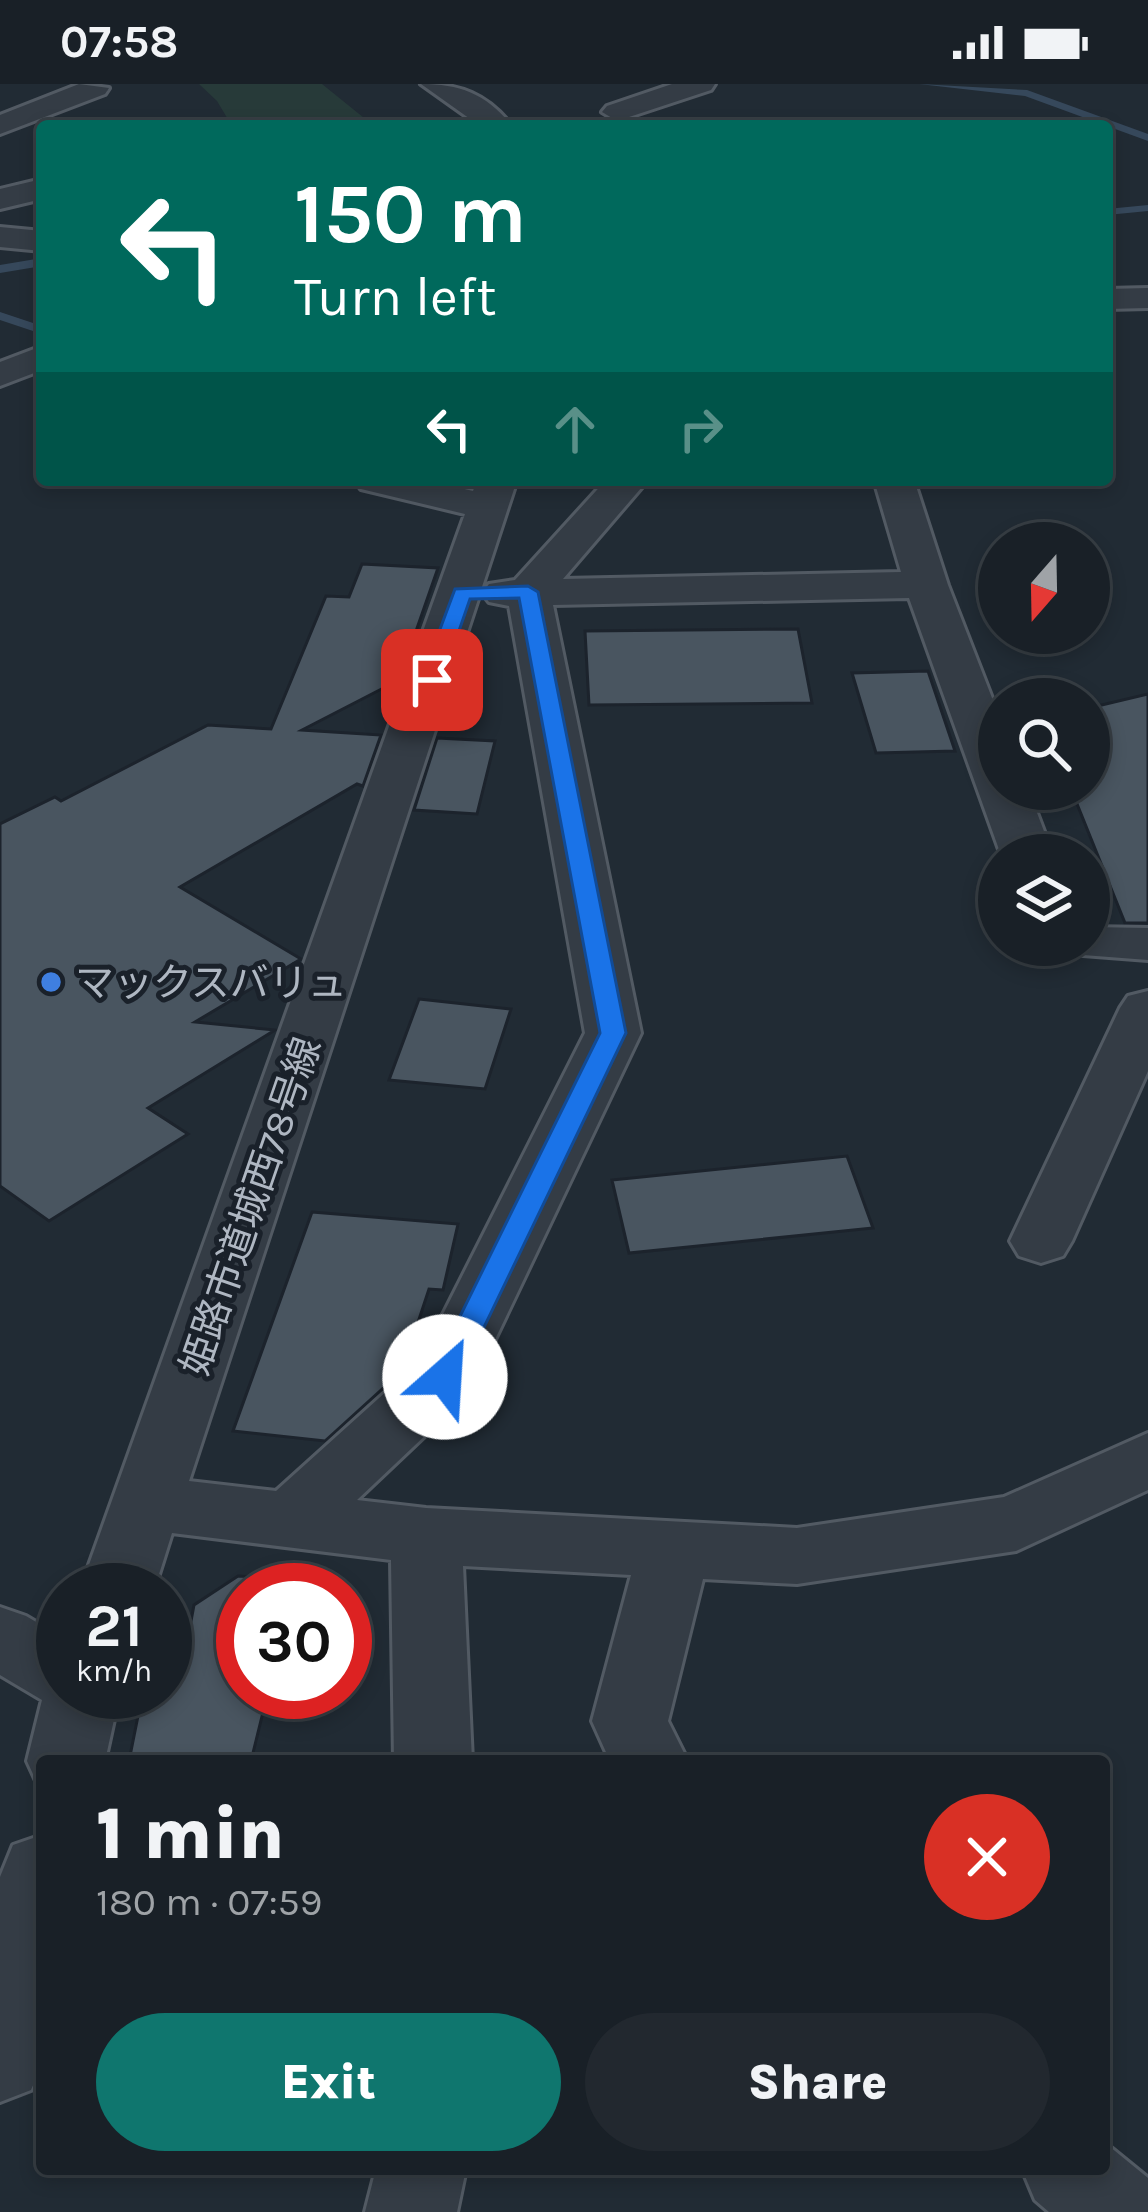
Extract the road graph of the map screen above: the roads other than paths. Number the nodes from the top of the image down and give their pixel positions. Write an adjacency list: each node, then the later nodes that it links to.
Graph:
1 (436, 84): 6 (street)
2 (701, 84): 4 (street)
3 (92, 86): 5 (street); 7 (street)
4 (618, 108)
5 (114, 117)
6 (491, 120)
7 (0, 125)
8 (36, 190): 9 (street)
9 (0, 199)
10 (0, 238): 11 (street)
11 (36, 241)
12 (1148, 298): 13 (street)
13 (1113, 299)
14 (36, 360): 15 (street)
15 (0, 375)
16 (0, 390): 17 (street)
17 (36, 399)
18 (429, 486): 21 (street)
19 (623, 486): 23 (street)
20 (896, 486): 22 (street)
21 (492, 493): 24 (street, 姫路市道城西78号線)
22 (926, 584): 23 (street); 25 (street)
23 (528, 592): 24 (street); 32 (street)
24 (462, 593): 31 (street, 姫路市道城西78号線)
25 (978, 723)
26 (1110, 944): 27 (street)
27 (1148, 944)
28 (1148, 1008): 29 (street)
29 (1041, 1240)
30 (1148, 1459): 34 (street)
31 (147, 1504): 32 (street); 35 (street, 姫路市道城西78号線)
32 (290, 1520): 33 (street)
33 (426, 1536): 34 (street); 40 (street)
34 (674, 1549): 41 (street)
35 (126, 1563)
36 (0, 1636): 37 (street)
37 (36, 1659)
38 (76, 1719): 39 (street)
39 (67, 1755)
40 (433, 1755)
41 (646, 1755)
42 (36, 1898): 43 (street)
43 (0, 2061)
44 (420, 2175): 46 (street)
45 (1074, 2175): 47 (street)
46 (411, 2212)
47 (1118, 2212)

